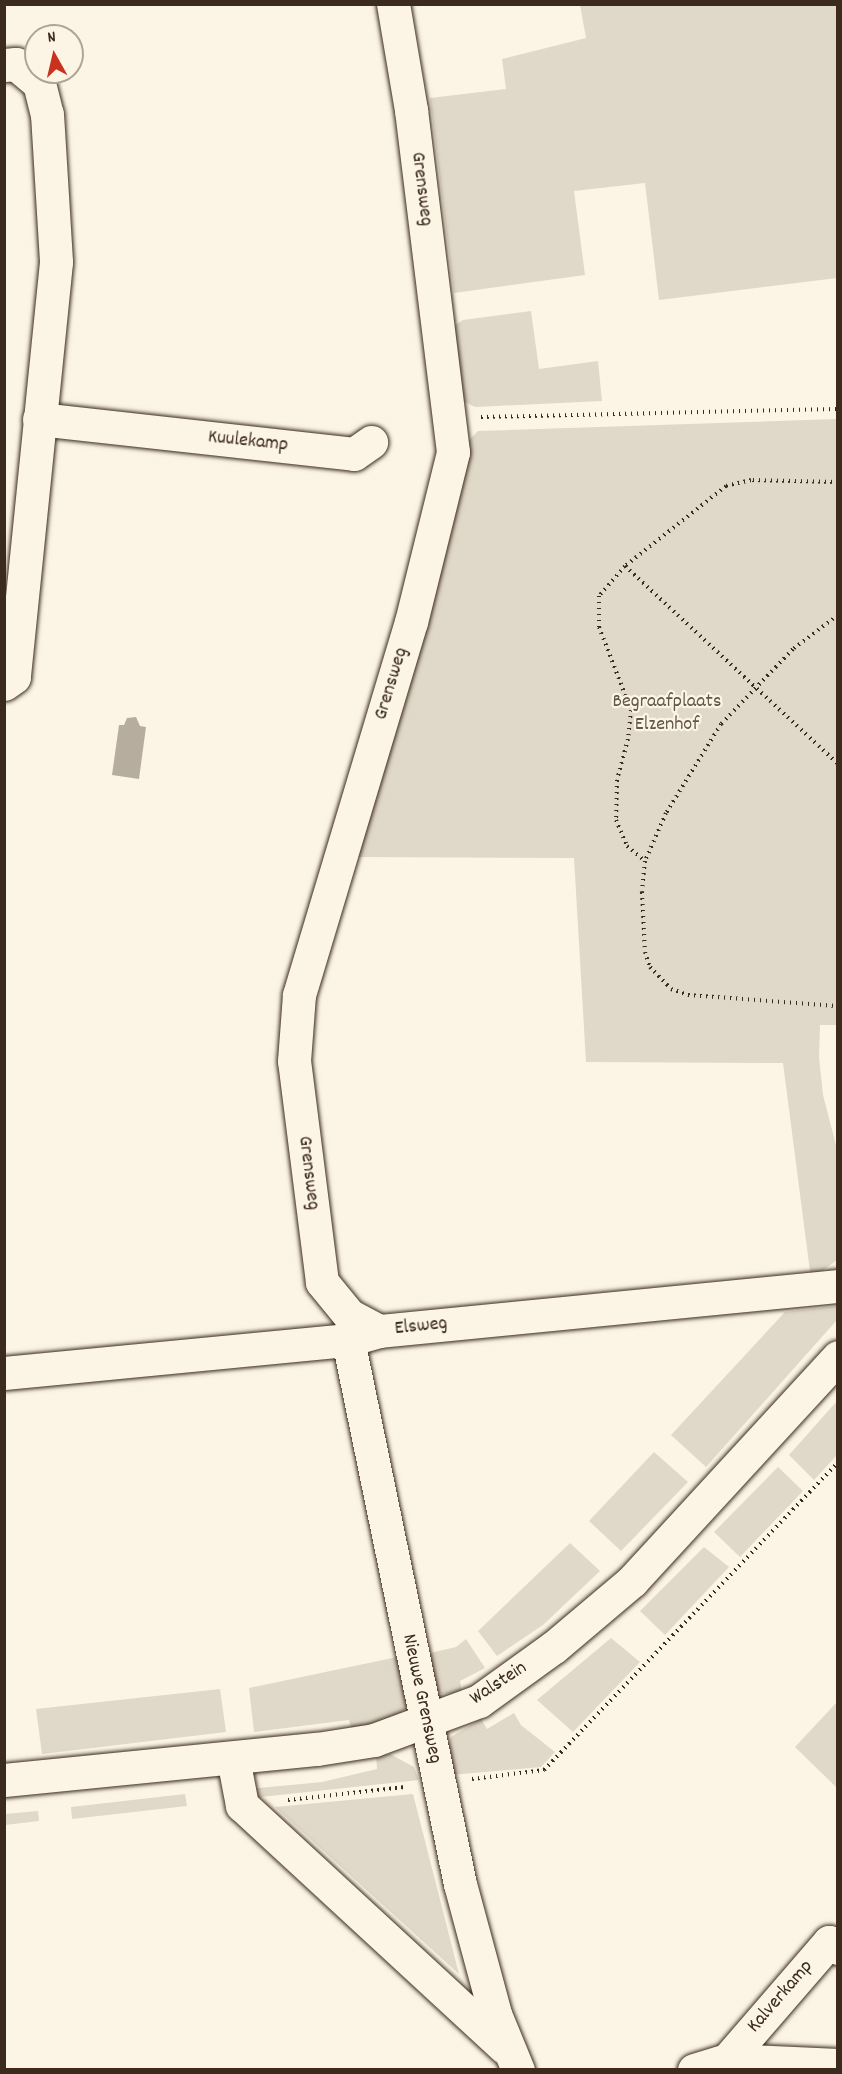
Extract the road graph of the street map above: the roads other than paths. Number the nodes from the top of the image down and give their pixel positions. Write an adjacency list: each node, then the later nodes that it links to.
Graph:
1 (393, 4): 7 (street, Grensweg)
2 (4, 65): 3 (street)
3 (39, 419): 4 (street, Kuulekamp); 5 (street)
4 (371, 442)
5 (4, 684)
6 (837, 1286): 7 (street, Elsweg)
7 (364, 1336): 9 (street, Elsweg); 10 (street, Nieuwe Grensweg)
8 (837, 1357): 10 (street, Walstein)
9 (4, 1373)
10 (426, 1721): 11 (street, Walstein); 15 (street, Nieuwe Grensweg)
11 (233, 1758): 12 (street, Walstein); 15 (street, Nieuwe Grensweg)
12 (4, 1780)
13 (837, 1948): 14 (street, Kalverkamp)
14 (727, 2060): 16 (street, Kalverkamp); 17 (street, Kalverkamp)
15 (515, 2062)
16 (837, 2065)
17 (694, 2070)

